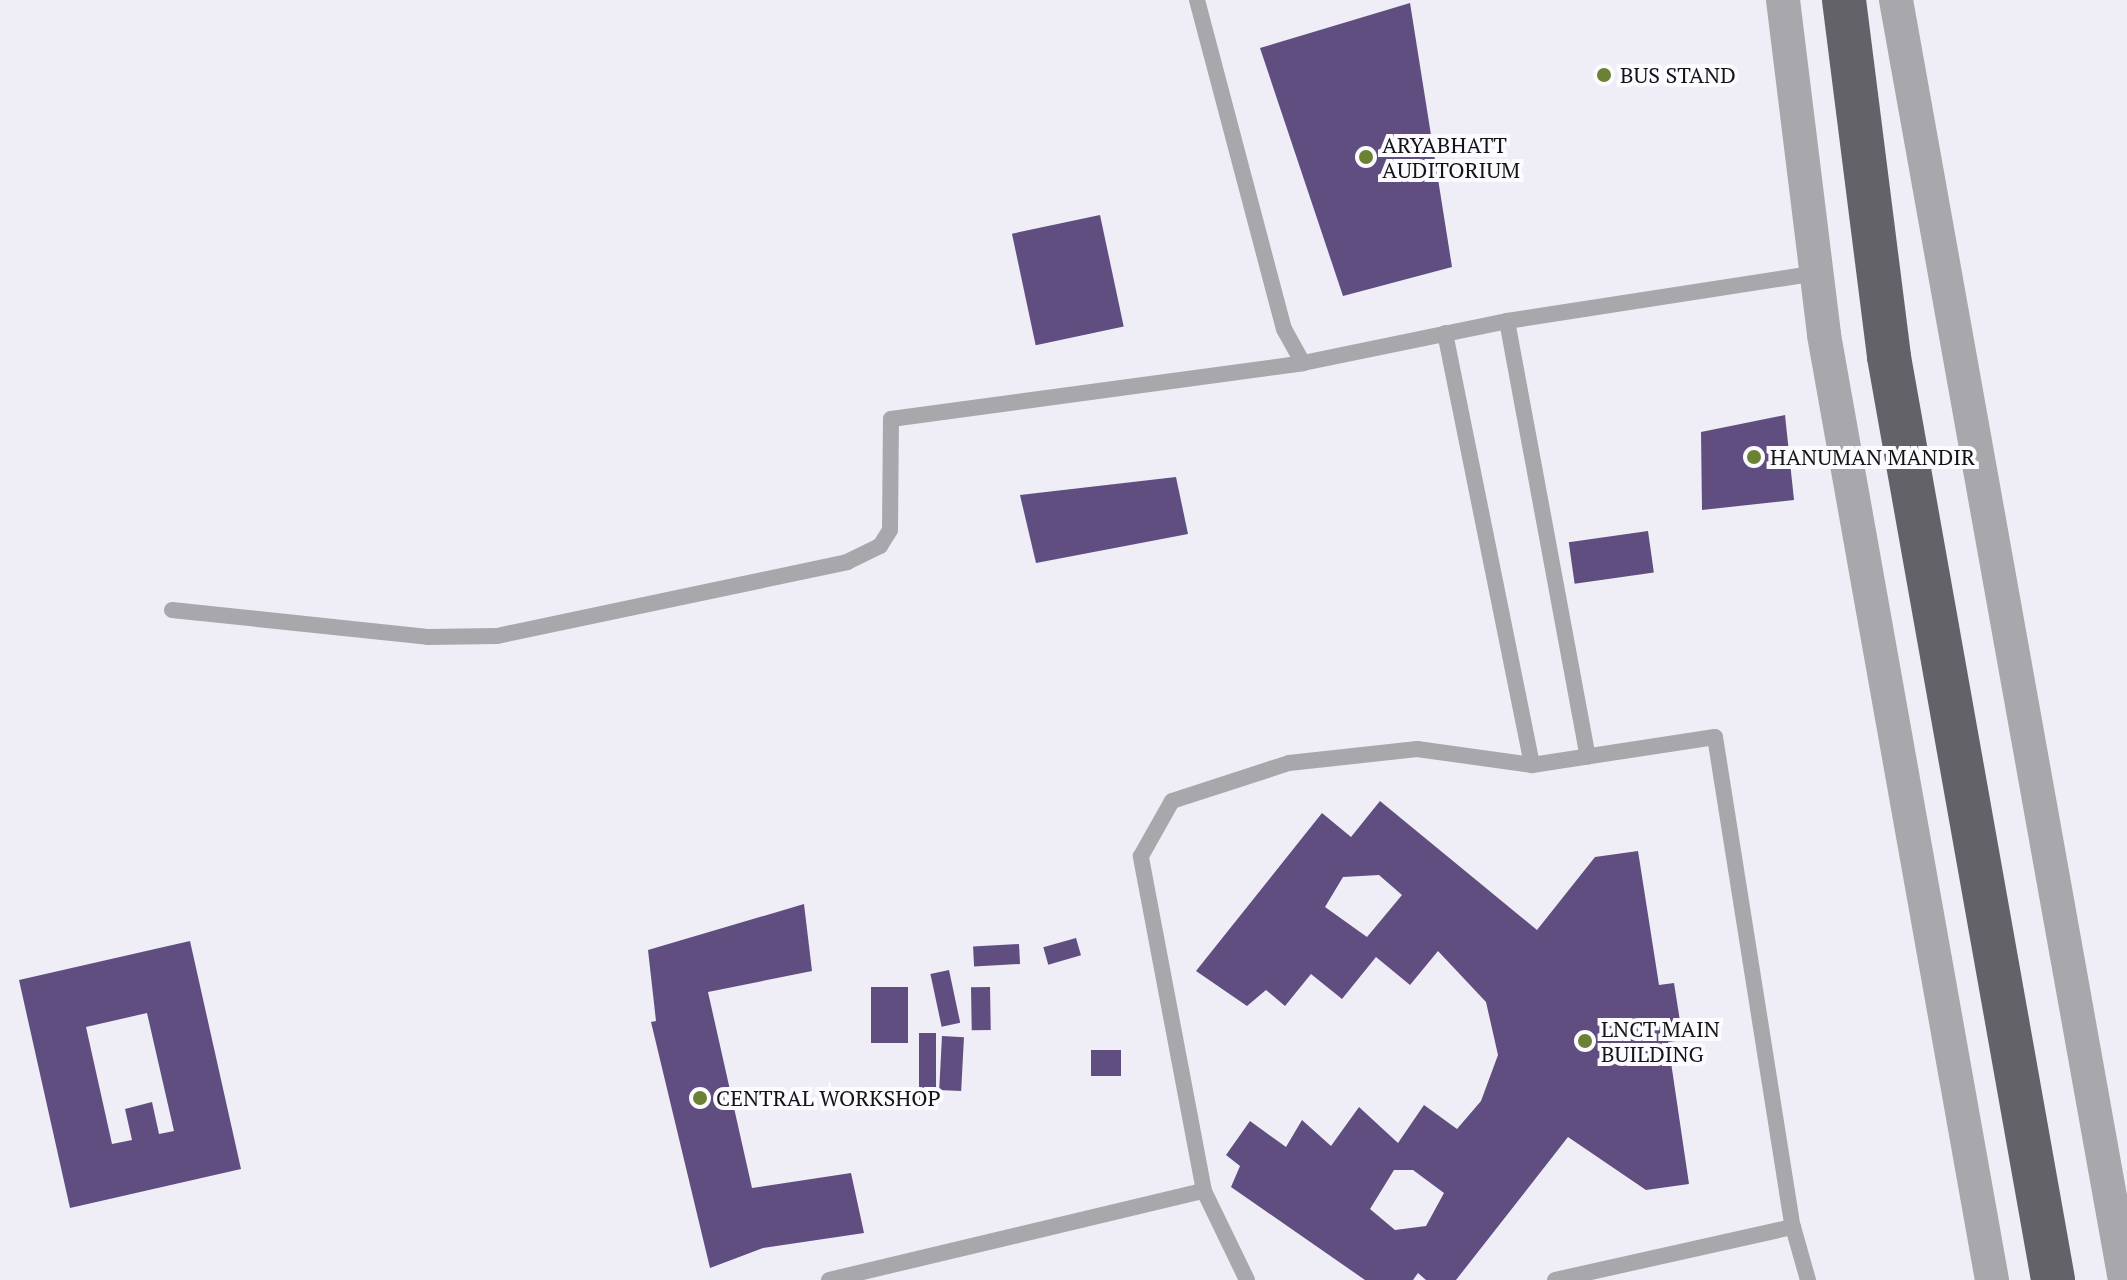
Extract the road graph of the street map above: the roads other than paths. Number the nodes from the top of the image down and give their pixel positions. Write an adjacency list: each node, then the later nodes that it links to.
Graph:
1 (1197, 0): 8 (lane)
2 (1783, 0): 5 (street)
3 (1844, 0): 19 (highway)
4 (1896, 0): 20 (street)
5 (1816, 273): 6 (lane); 14 (street)
6 (1507, 321): 7 (lane); 10 (lane)
7 (1445, 333): 8 (lane); 11 (lane)
8 (1303, 363): 9 (lane)
9 (172, 610)
10 (1588, 757): 11 (lane); 13 (lane)
11 (1532, 765): 12 (lane)
12 (1204, 1191): 15 (lane); 16 (lane)
13 (1793, 1227): 17 (lane); 18 (lane)
14 (1985, 1278)
15 (829, 1280)
16 (1247, 1280)
17 (1555, 1280)
18 (1808, 1280)
19 (2053, 1280)
20 (2125, 1280)

